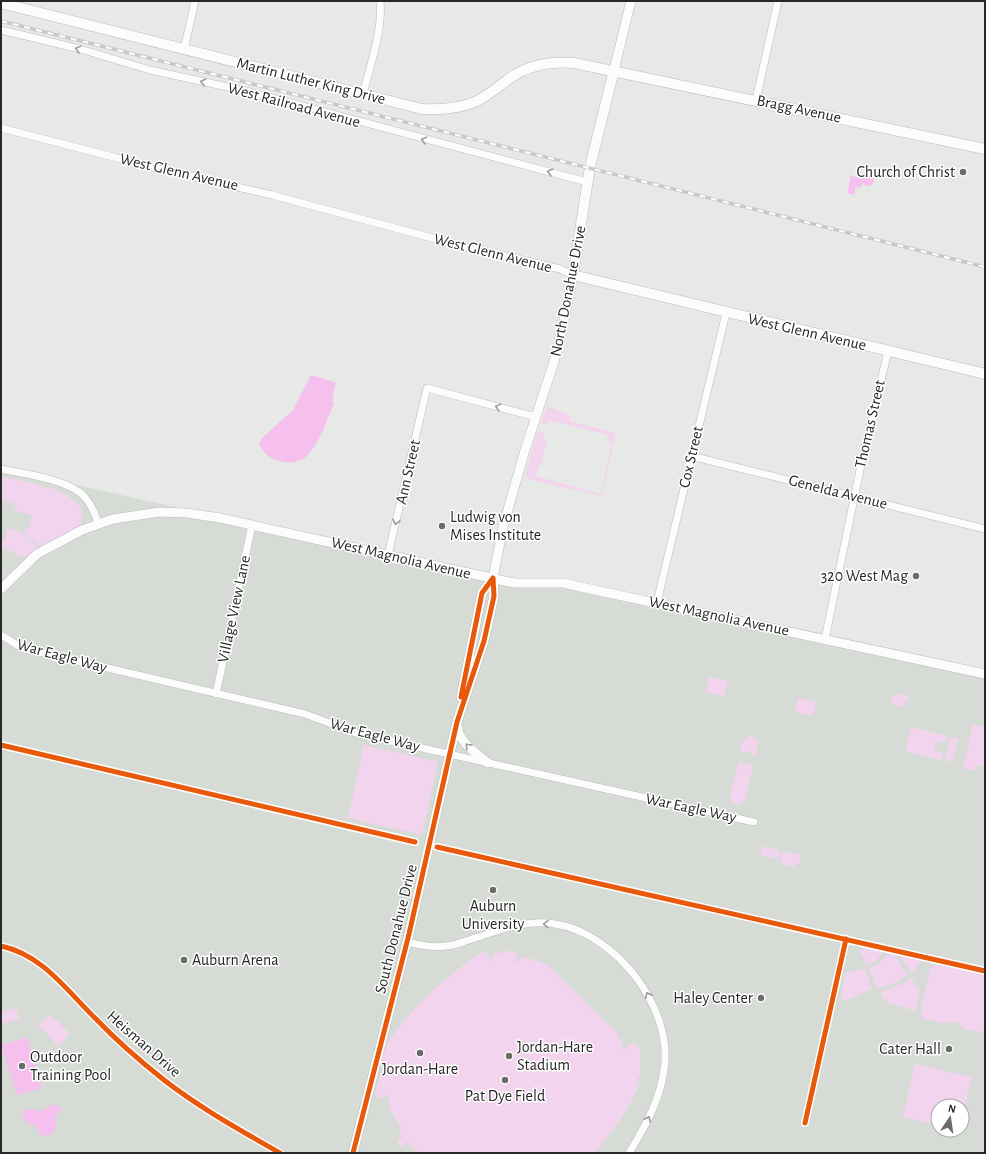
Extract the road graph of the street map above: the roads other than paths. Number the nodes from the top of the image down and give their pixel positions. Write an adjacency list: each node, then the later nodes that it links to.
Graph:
1 (195, 1): 7 (street)
2 (380, 1): 9 (street)
3 (631, 1): 8 (street, North Donahue Drive)
4 (778, 1): 10 (street)
5 (1, 3): 7 (main road, Martin Luther King Drive)
6 (1, 30): 13 (street, West Railroad Avenue, one-way to 6)
7 (184, 50): 9 (main road, Martin Luther King Drive)
8 (614, 70): 9 (main road, Martin Luther King Drive); 10 (main road, Bragg Avenue); 13 (main road, North Donahue Drive)
9 (363, 94)
10 (756, 100): 12 (main road, Bragg Avenue)
11 (1, 128): 14 (street, West Glenn Avenue)
12 (985, 149)
13 (587, 182): 14 (main road, North Donahue Drive)
14 (573, 275): 15 (main road, West Glenn Avenue); 18 (street, North Donahue Drive)
15 (726, 313): 16 (main road, West Glenn Avenue); 19 (street, Cox Street)
16 (888, 351): 17 (main road, West Glenn Avenue); 21 (street, Thomas Street)
17 (985, 374)
18 (536, 417): 25 (street, Ann Street, one-way to 25); 26 (street, North Donahue Drive)
19 (691, 456): 21 (street, Genelda Avenue); 28 (street, Cox Street)
20 (1, 468): 22 (street)
21 (854, 496): 24 (street, Genelda Avenue); 30 (street, Thomas Street)
22 (98, 524): 23 (street, West Magnolia Avenue); 27 (street, West Magnolia Avenue)
23 (252, 525): 25 (street, West Magnolia Avenue); 32 (street, Village View Lane)
24 (985, 529)
25 (388, 555): 26 (street, West Magnolia Avenue)
26 (493, 578): 28 (street, West Magnolia Avenue); 33 (street, South Donahue Drive)
27 (1, 589)
28 (657, 602): 30 (street, West Magnolia Avenue)
29 (1, 635): 32 (street, War Eagle Way)
30 (825, 639): 31 (street, West Magnolia Avenue)
31 (985, 674)
32 (216, 694): 34 (street, War Eagle Way)
33 (456, 722): 34 (street, South Donahue Drive); 35 (street, one-way to 33)
34 (449, 754): 35 (street, War Eagle Way); 37 (street, South Donahue Drive)
35 (488, 763): 36 (street, War Eagle Way)
36 (754, 822)
37 (407, 942): 40 (street, South Donahue Drive); 41 (street, one-way to 37)
38 (1, 946): 39 (street, Heisman Drive)
39 (280, 1153)
40 (353, 1153)
41 (629, 1153)

